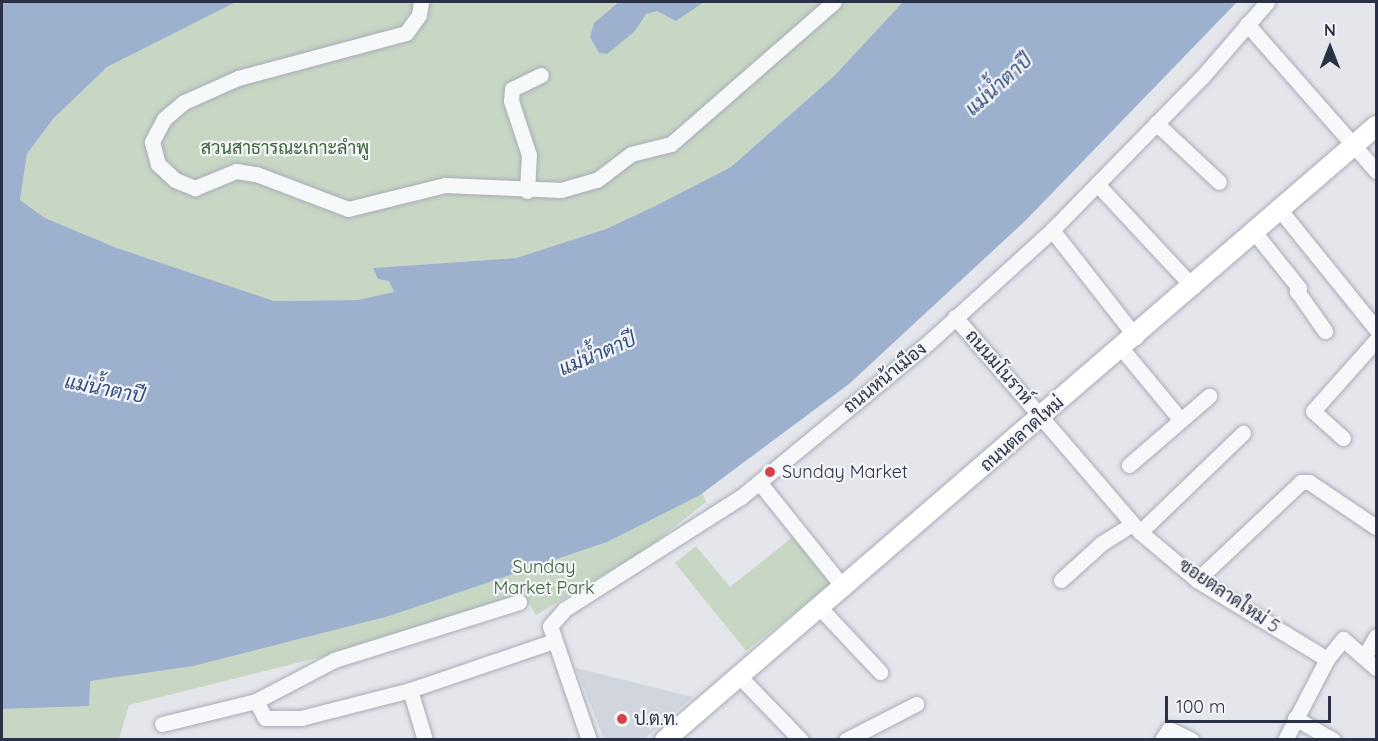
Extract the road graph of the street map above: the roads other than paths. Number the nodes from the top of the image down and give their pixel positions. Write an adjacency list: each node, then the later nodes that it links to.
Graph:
1 (421, 2): 12 (street)
2 (834, 2): 12 (street)
3 (1267, 2): 4 (street, ถนนหน้าเมือง)
4 (1247, 24): 6 (street, ถนนหน้าเมือง); 8 (street)
5 (541, 75): 12 (street)
6 (1156, 123): 10 (street); 11 (street, ถนนหน้าเมือง)
7 (1377, 126): 8 (main road, ถนนตลาดใหม่)
8 (1354, 146): 9 (street); 13 (main road, ถนนตลาดใหม่)
9 (1377, 171)
10 (1219, 182)
11 (1097, 184): 14 (street, ถนนหน้าเมือง); 16 (street)
12 (527, 191)
13 (1280, 210): 15 (main road, ถนนตลาดใหม่); 18 (street)
14 (1052, 230): 17 (street, ถนนหน้าเมือง); 21 (street)
15 (1255, 232): 16 (main road, ถนนตลาดใหม่); 19 (street)
16 (1193, 287): 21 (main road, ถนนตลาดใหม่)
17 (956, 317): 23 (street, ถนนมโนราห์); 28 (street, ถนนหน้าเมือง)
18 (1377, 329)
19 (1325, 331)
20 (1377, 340): 26 (street)
21 (1129, 343): 23 (main road, ถนนตลาดใหม่); 24 (street)
22 (1209, 396): 24 (street)
23 (1043, 417): 30 (street, ซอยตลาดใหม่ 5); 33 (main road, ถนนตลาดใหม่)
24 (1180, 419): 27 (street)
25 (1243, 433): 30 (street)
26 (1343, 438)
27 (1129, 465)
28 (759, 482): 33 (street); 37 (street, ถนนหน้าเมือง)
29 (1377, 527): 32 (street)
30 (1137, 528): 31 (street); 32 (street, ซอยตลาดใหม่ 5)
31 (1061, 580)
32 (1197, 580): 39 (street, ซอยตลาดใหม่ 5)
33 (844, 588): 35 (main road, ถนนตลาดใหม่)
34 (519, 602): 44 (street)
35 (820, 608): 41 (street); 42 (main road, ถนนตลาดใหม่)
36 (1377, 636): 38 (street)
37 (554, 641): 43 (street); 49 (street)
38 (1364, 657): 39 (street); 40 (street)
39 (1327, 659): 46 (street)
40 (1377, 668)
41 (880, 672)
42 (739, 676): 50 (main road, ถนนตลาดใหม่); 51 (street)
43 (411, 690): 44 (street); 48 (street)
44 (256, 701): 47 (street)
45 (916, 704): 52 (street)
46 (1295, 718): 57 (street); 58 (street)
47 (162, 724)
48 (425, 740)
49 (589, 740)
50 (665, 740)
51 (801, 740)
52 (846, 740)
53 (1162, 740): 54 (street)
54 (1192, 740)
55 (1198, 740): 56 (street)
56 (1206, 740)
57 (1285, 740)
58 (1333, 740)

